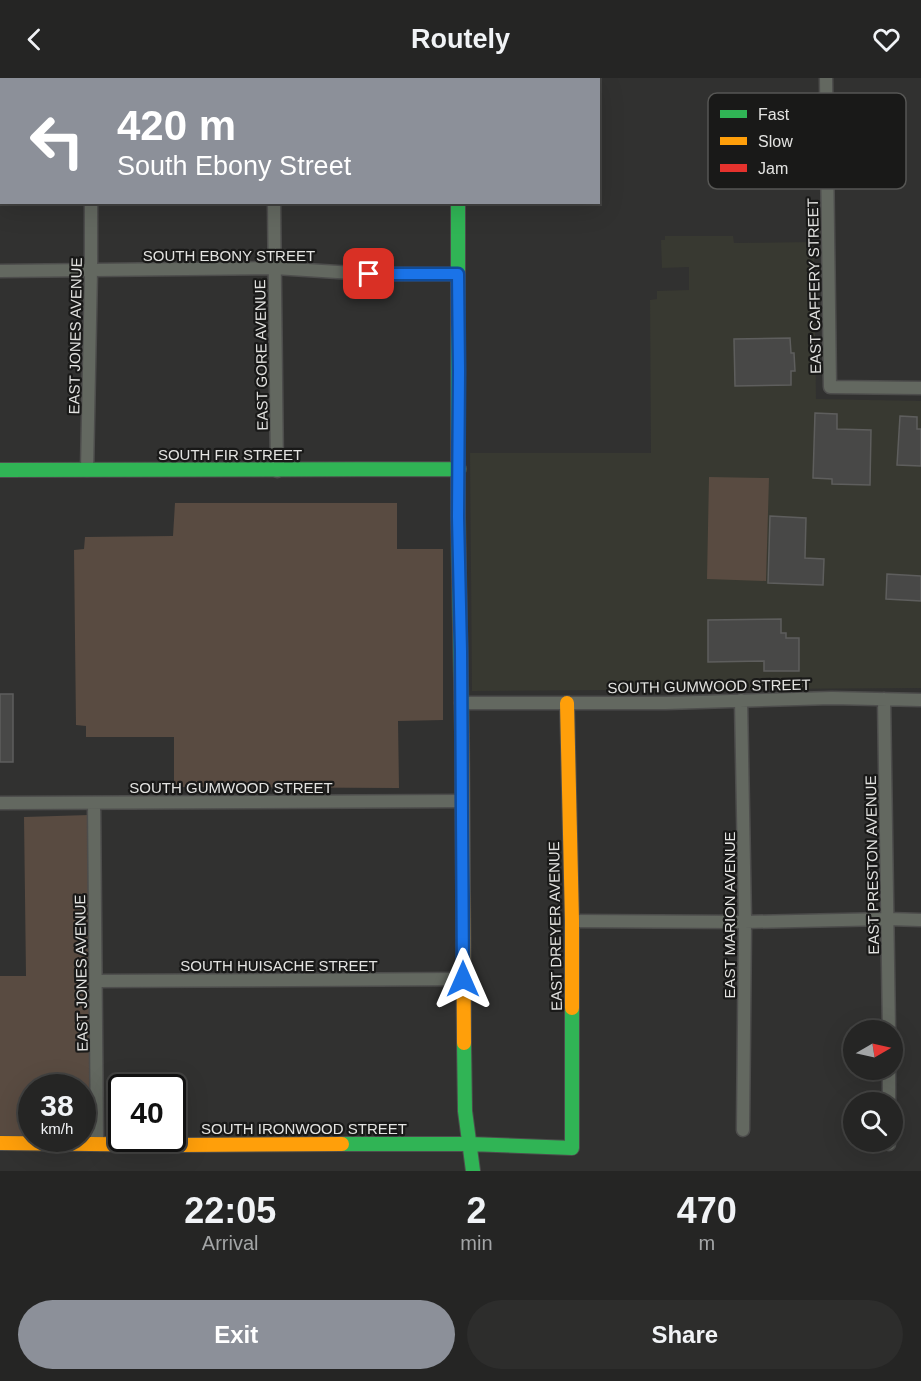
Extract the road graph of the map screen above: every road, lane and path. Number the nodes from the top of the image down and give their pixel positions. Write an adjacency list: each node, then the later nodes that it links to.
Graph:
1 (826, 78): 2 (street, EAST CAFFERY STREET)
2 (826, 93)
3 (827, 189): 11 (street, EAST CAFFERY STREET)
4 (91, 204): 8 (street, EAST JONES AVENUE)
5 (274, 204): 7 (street, EAST GORE AVENUE)
6 (458, 204): 10 (street)
7 (275, 268): 8 (street, SOUTH EBONY STREET); 10 (street, SOUTH EBONY STREET); 15 (street, EAST GORE AVENUE)
8 (92, 270): 9 (street, SOUTH EBONY STREET); 14 (street, EAST JONES AVENUE)
9 (0, 271)
10 (458, 274): 12 (street)
11 (921, 388)
12 (459, 469): 15 (street, SOUTH FIR STREET); 19 (street)
13 (0, 470): 14 (street, SOUTH FIR STREET)
14 (87, 470): 15 (street, SOUTH FIR STREET)
15 (277, 471)
16 (884, 699): 17 (street, SOUTH GUMWOOD STREET); 18 (street, SOUTH GUMWOOD STREET); 24 (street, EAST PRESTON AVENUE)
17 (741, 700): 20 (street, SOUTH GUMWOOD STREET); 27 (street, EAST MARION AVENUE)
18 (921, 700)
19 (461, 703): 20 (street, SOUTH GUMWOOD STREET); 21 (street)
20 (567, 703): 26 (street, EAST DREYER AVENUE)
21 (461, 801): 23 (street, SOUTH GUMWOOD STREET); 28 (street)
22 (0, 803): 23 (street, SOUTH GUMWOOD STREET)
23 (94, 803): 29 (street, EAST JONES AVENUE)
24 (888, 919): 25 (street); 27 (street); 30 (street, EAST PRESTON AVENUE)
25 (921, 920)
26 (572, 921): 27 (street); 35 (street, EAST DREYER AVENUE)
27 (745, 922): 31 (street, EAST MARION AVENUE)
28 (463, 979): 29 (street, SOUTH HUISACHE STREET); 34 (street)
29 (96, 981): 33 (street, EAST JONES AVENUE)
30 (889, 1020)
31 (743, 1130)
32 (0, 1143): 33 (street, SOUTH IRONWOOD STREET)
33 (97, 1143): 34 (street, SOUTH IRONWOOD STREET)
34 (469, 1144): 35 (street, SOUTH IRONWOOD STREET); 36 (street)
35 (572, 1149)
36 (473, 1171)

